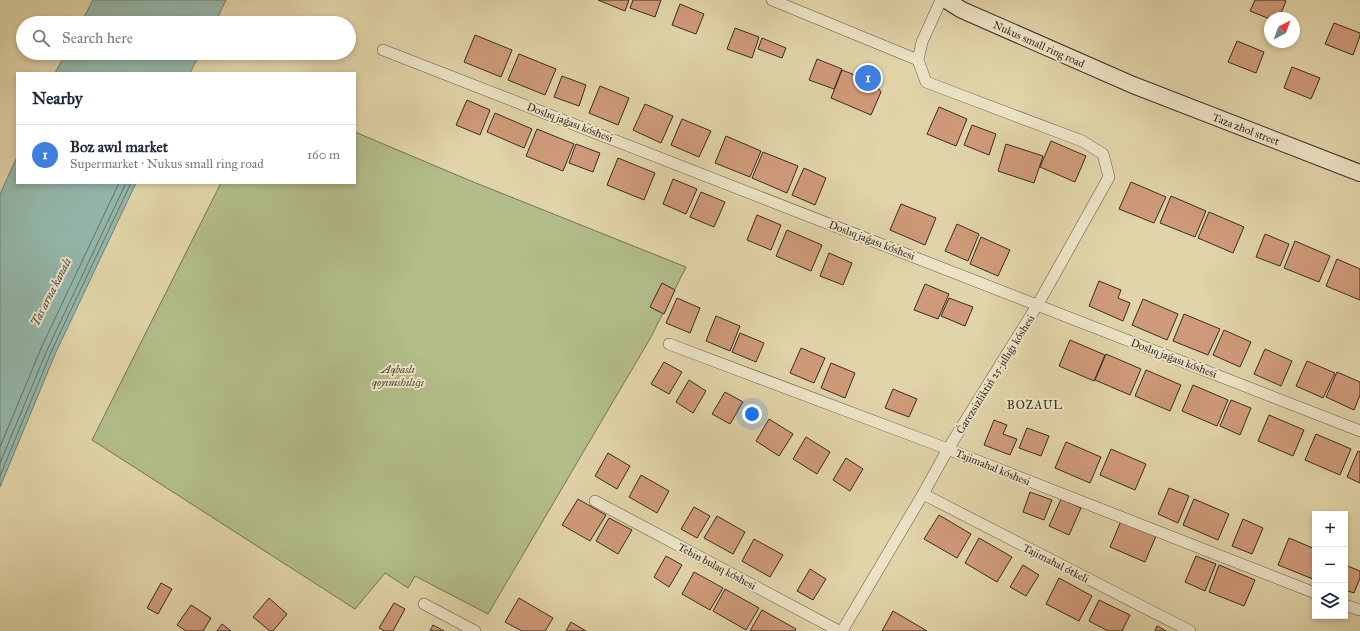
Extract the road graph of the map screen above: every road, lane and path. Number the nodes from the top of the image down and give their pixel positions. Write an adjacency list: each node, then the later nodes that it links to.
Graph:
1 (772, 0): 5 (street)
2 (941, 0): 5 (street)
3 (946, 0): 6 (main road, Nukus small ring road)
4 (383, 50): 8 (street, Doslıq jaǵası kóshesi)
5 (918, 60): 8 (street, Ǵarezsizliktiń 25-jıllıǵı kóshesi)
6 (1133, 85): 7 (main road, Taza zhol street)
7 (1360, 173)
8 (1038, 304): 10 (street, Doslıq jaǵası kóshesi); 11 (street, Ǵarezsizliktiń 25-jıllıǵı kóshesi)
9 (669, 344): 11 (street, Tajimahal kóshesi)
10 (1360, 431)
11 (948, 449): 12 (street, Ǵarezsizliktiń 25-jıllıǵı kóshesi); 14 (street, Tajimahal kóshesi)
12 (923, 494): 19 (street, Ǵarezsizliktiń 25-jıllıǵı kóshesi); 20 (street, Tajimahal ótkeli)
13 (595, 501): 19 (street, Tebin bulaq kóshesi)
14 (1312, 592)
15 (424, 604): 18 (street)
16 (1348, 606): 17 (street)
17 (1360, 610)
18 (475, 631)
19 (841, 631)
20 (1190, 631)

